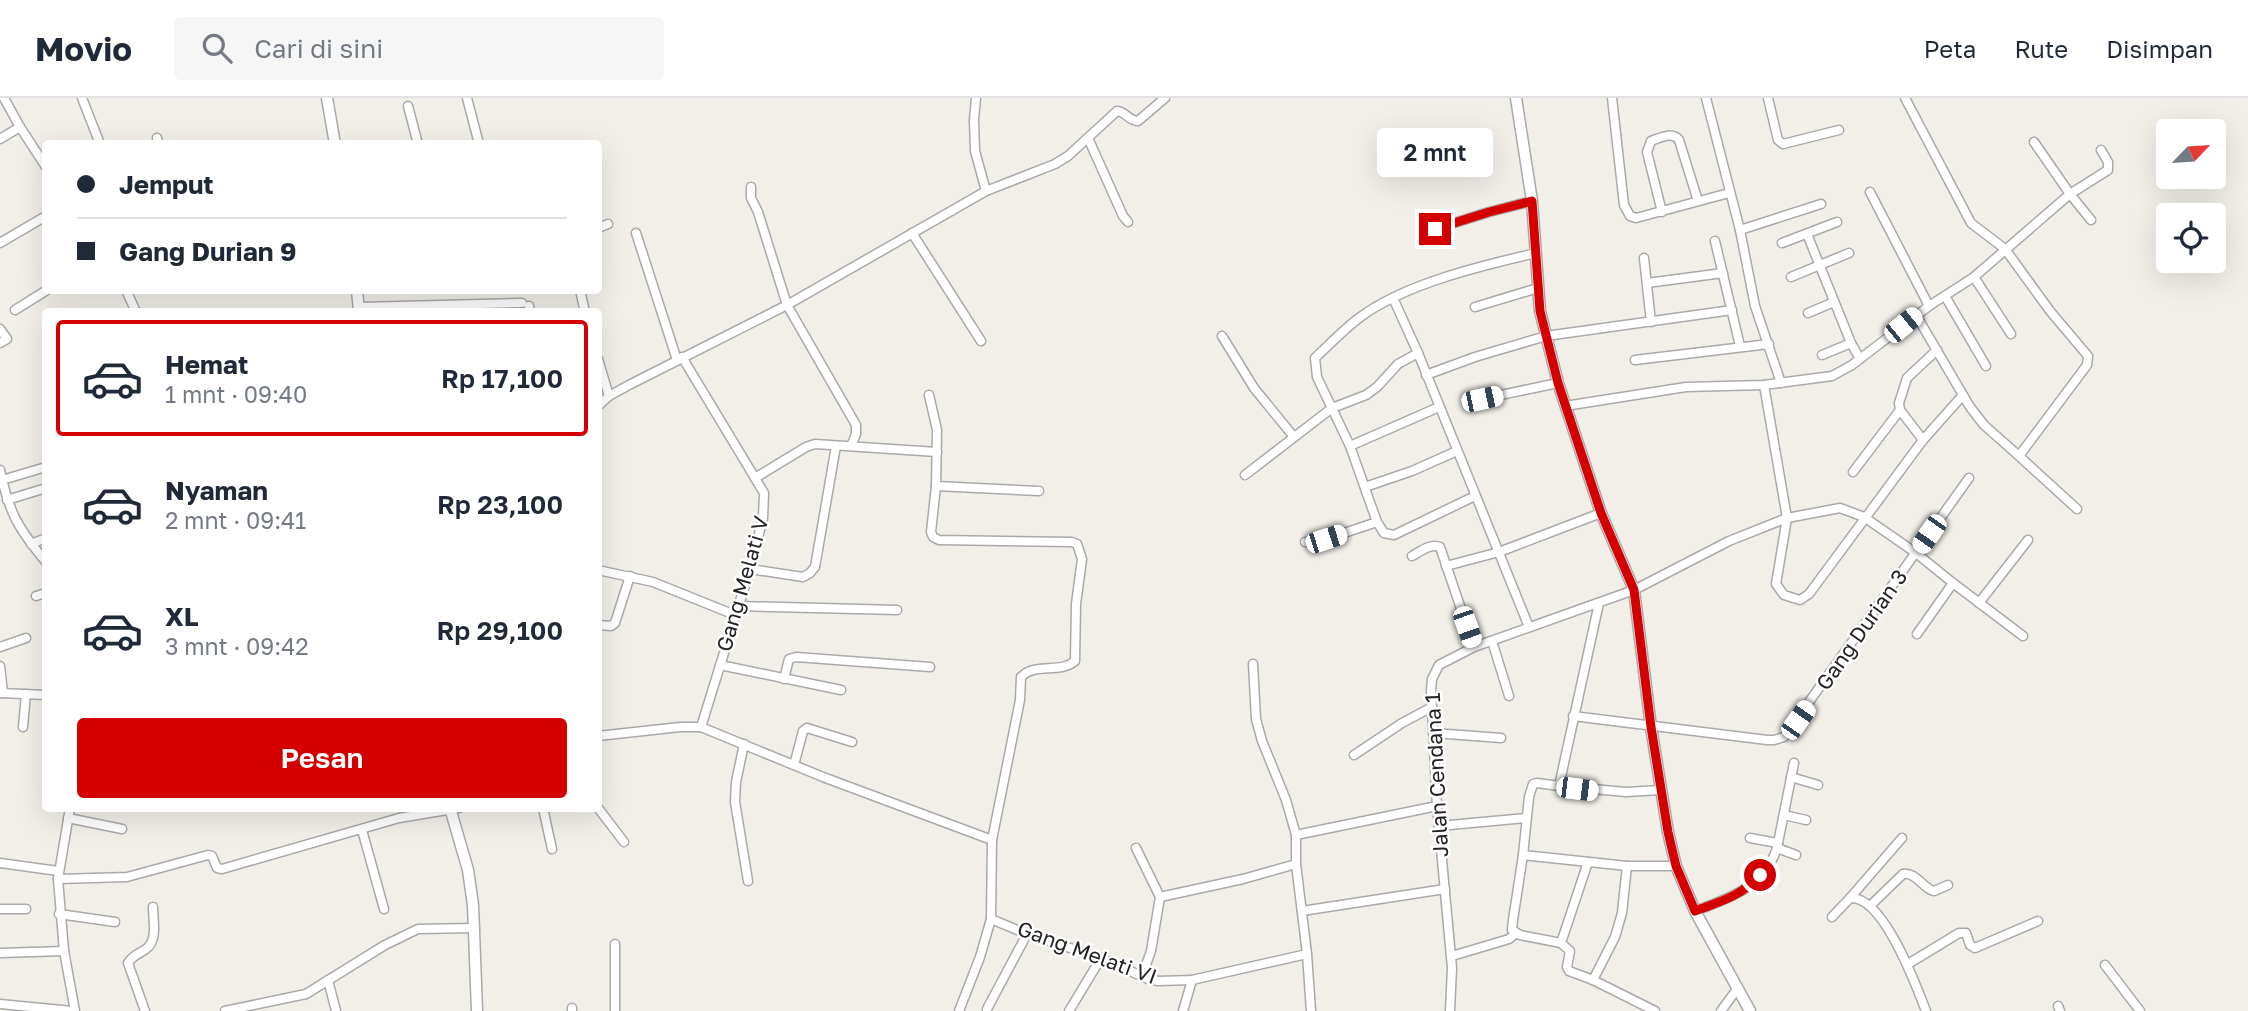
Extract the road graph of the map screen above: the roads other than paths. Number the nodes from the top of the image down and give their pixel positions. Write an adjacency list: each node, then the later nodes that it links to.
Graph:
1 (4, 98): 13 (street)
2 (82, 98): 17 (street)
3 (327, 98): 18 (street)
4 (467, 98): 20 (street)
5 (976, 98): 25 (street)
6 (1165, 98): 15 (street)
7 (1517, 98): 29 (street)
8 (1614, 98): 32 (street)
9 (1706, 98): 27 (street)
10 (1768, 98): 14 (street)
11 (1905, 98): 47 (street)
12 (408, 106): 19 (street)
13 (20, 128): 16 (street); 23 (street)
14 (1839, 131)
15 (1088, 138): 25 (street); 35 (street)
16 (0, 139)
17 (98, 140)
18 (334, 140)
19 (417, 140)
20 (478, 140)
21 (2034, 142): 28 (street)
22 (2101, 150): 28 (street)
23 (42, 161)
24 (751, 187): 61 (street)
25 (986, 191): 42 (street)
26 (1870, 192): 62 (street)
27 (1729, 193): 30 (street); 40 (street)
28 (2070, 194): 34 (street); 47 (street)
29 (1532, 201): 39 (street); 48 (street)
30 (1698, 201): 32 (street); 32 (street)
31 (1821, 204): 40 (street)
32 (1662, 212)
33 (42, 218): 45 (street)
34 (2091, 220)
35 (1128, 222)
36 (1837, 222): 43 (street)
37 (608, 224): 38 (street)
38 (602, 226)
39 (1435, 229)
40 (1740, 230): 78 (street)
41 (636, 233): 83 (street, Gang Melati V)
42 (912, 233): 61 (street); 75 (street)
43 (1807, 234): 46 (street); 51 (street)
44 (1715, 241): 52 (street)
45 (0, 243)
46 (1782, 243)
47 (2005, 249): 54 (street); 108 (street)
48 (1536, 253): 56 (street); 59 (street)
49 (1849, 253): 51 (street)
50 (1644, 258): 55 (street)
51 (1820, 264): 53 (street); 60 (street)
52 (1723, 273): 55 (street); 67 (street)
53 (1791, 276)
54 (1974, 277): 58 (street); 72 (street)
55 (1647, 283): 70 (street)
56 (1538, 288): 64 (street); 74 (street)
57 (42, 293): 66 (street)
58 (1945, 296): 62 (street); 86 (street)
59 (1393, 299): 81 (street); 99 (street)
60 (1834, 302): 68 (street); 77 (street)
61 (787, 304): 83 (street); 104 (street)
62 (1929, 306): 69 (street)
63 (527, 307): 65 (street)
64 (1475, 307)
65 (428, 308)
66 (15, 310)
67 (1732, 310): 70 (street); 79 (street)
68 (1808, 313)
69 (1916, 315): 80 (street); 84 (street)
70 (1651, 322): 74 (street)
71 (0, 329): 76 (street)
72 (2011, 334)
73 (1222, 336): 101 (street)
74 (1546, 336): 88 (street); 89 (street)
75 (981, 341)
76 (0, 343)
77 (1851, 343): 82 (street); 84 (street)
78 (1769, 344): 79 (street); 90 (street)
79 (1740, 346): 85 (street)
80 (1937, 349): 93 (street); 100 (street)
81 (1418, 353): 88 (street); 99 (street)
82 (1822, 355)
83 (680, 358): 94 (street); 113 (street, Gang Melati V)
84 (1860, 359): 90 (street)
85 (1634, 360)
86 (1986, 366)
87 (602, 372): 94 (street)
88 (1426, 375): 98 (street)
89 (1558, 383): 95 (street); 97 (street)
90 (1782, 383): 91 (street)
91 (1764, 385): 97 (street); 125 (street)
92 (929, 394): 107 (street)
93 (1963, 395): 102 (street); 108 (street)
94 (609, 396): 96 (street)
95 (1482, 399)
96 (602, 402)
97 (1566, 406): 123 (street)
98 (1439, 407): 105 (street); 106 (street)
99 (1332, 408): 101 (street); 105 (street)
100 (1900, 410): 102 (street); 111 (street)
101 (1294, 437): 112 (street)
102 (1923, 440): 124 (street)
103 (836, 446): 104 (street); 113 (street); 136 (street)
104 (851, 446): 107 (street)
105 (1350, 446): 117 (street)
106 (1457, 451): 117 (street); 120 (street)
107 (937, 452): 116 (street)
108 (2019, 456): 122 (street)
109 (42, 468): 115 (street)
110 (0, 470): 115 (street)
111 (1853, 472)
112 (1245, 475)
113 (755, 478): 136 (street, Gang Melati V)
114 (1969, 478): 132 (street)
115 (2, 480): 121 (street)
116 (936, 486): 119 (street); 197 (street)
117 (1365, 487): 126 (street)
118 (42, 489): 121 (street)
119 (1039, 491)
120 (1475, 496): 126 (street); 131 (street)
121 (7, 500): 130 (street)
122 (2077, 509)
123 (1601, 513): 131 (street); 140 (street)
124 (1864, 517): 125 (street, Jalan Cendana 1); 125 (street); 132 (street)
125 (1787, 518): 140 (street, Jalan Cendana 1)
126 (1377, 522): 129 (street)
127 (42, 540): 130 (street)
128 (2028, 540): 144 (street)
129 (1305, 542)
130 (31, 544): 134 (street)
131 (1499, 551): 135 (street); 148 (street)
132 (1916, 553): 139 (street); 169 (street, Gang Durian 3)
133 (1412, 555): 135 (street)
134 (42, 557)
135 (1446, 566): 154 (street)
136 (750, 569): 145 (street, Gang Melati V)
137 (602, 571): 138 (street)
138 (630, 576): 145 (street); 147 (street)
139 (1953, 583): 144 (street); 149 (street)
140 (1634, 590): 143 (street, Jalan Cendana 1); 169 (street)
141 (42, 594): 142 (street)
142 (36, 596)
143 (1599, 603): 148 (street, Jalan Cendana 1); 166 (street)
144 (1979, 603): 150 (street)
145 (736, 610): 146 (street); 156 (street, Gang Melati V)
146 (897, 610)
147 (602, 625)
148 (1529, 627): 152 (street, Jalan Cendana 1)
149 (1917, 634)
150 (2023, 636)
151 (26, 638): 153 (street)
152 (1492, 641): 154 (street, Jalan Cendana 1); 164 (street)
153 (0, 647)
154 (1474, 647): 165 (street, Jalan Cendana 1)
155 (1253, 664): 194 (street)
156 (720, 665): 159 (street); 168 (street, Gang Melati V)
157 (0, 666): 161 (street)
158 (930, 667): 159 (street)
159 (784, 680): 160 (street)
160 (841, 690)
161 (2, 693): 162 (street)
162 (26, 694): 163 (street); 167 (street)
163 (42, 695)
164 (1508, 696)
165 (1432, 707): 170 (street, Jalan Cendana 1); 175 (street)
166 (1573, 716): 169 (street, Gang Durian 3); 180 (street)
167 (23, 727)
168 (701, 727): 171 (street); 174 (street)
169 (1651, 727): 181 (street)
170 (1434, 733): 172 (street); 182 (street, Jalan Cendana 1)
171 (602, 736)
172 (1502, 738)
173 (852, 742): 177 (street)
174 (744, 744): 177 (street); 210 (street)
175 (1354, 755)
176 (1794, 763): 178 (street)
177 (794, 765): 197 (street)
178 (1791, 777): 179 (street); 188 (street)
179 (1818, 785)
180 (1559, 786): 181 (street); 189 (street)
181 (1661, 790): 208 (street)
182 (1437, 806): 191 (street, Jalan Cendana 1); 194 (street)
183 (435, 812): 193 (street)
184 (454, 812): 227 (street)
185 (545, 812): 201 (street)
186 (601, 812): 198 (street)
187 (69, 813): 192 (street); 209 (street)
188 (1784, 815): 190 (street); 199 (street)
189 (1526, 818): 191 (street); 202 (street)
190 (1807, 820)
191 (1439, 826): 212 (street, Jalan Cendana 1)
192 (122, 829)
193 (362, 830): 209 (street); 219 (street)
194 (1296, 835): 206 (street)
195 (1750, 838): 199 (street)
196 (1902, 838): 214 (street)
197 (992, 840): 224 (street)
198 (624, 842)
199 (1778, 846): 203 (street); 221 (street)
200 (1136, 848): 213 (street)
201 (552, 849)
202 (1524, 855): 204 (street); 228 (street)
203 (1796, 855)
204 (1588, 862): 207 (street); 230 (street)
205 (0, 863): 209 (street)
206 (1296, 864): 213 (street); 220 (street)
207 (1627, 866): 208 (street); 242 (street)
208 (1676, 866): 221 (street)
209 (58, 875): 222 (street)
210 (748, 881)
211 (1948, 885): 215 (street)
212 (1445, 889): 220 (street); 235 (street, Jalan Cendana 1)
213 (1160, 897): 239 (street)
214 (1850, 898): 215 (street); 223 (street)
215 (1870, 906): 237 (street)
216 (153, 907): 247 (street)
217 (0, 909): 218 (street)
218 (26, 909)
219 (384, 909)
220 (1302, 911): 234 (street)
221 (1695, 911): 243 (street)
222 (60, 914): 226 (street); 232 (street)
223 (1832, 917)
224 (990, 919): 229 (street, Gang Melati VI); 252 (street)
225 (2038, 921): 237 (street)
226 (115, 922)
227 (475, 928): 240 (street); 250 (street)
228 (1516, 933): 230 (street); 235 (street)
229 (1027, 934): 236 (street, Gang Melati VI); 245 (street)
230 (1562, 943): 242 (street)
231 (615, 944): 251 (street)
232 (64, 951): 233 (street); 246 (street)
233 (0, 953)
234 (1307, 954): 241 (street, Gang Melati VI); 255 (street)
235 (1452, 956): 256 (street, Jalan Cendana 1)
236 (1101, 958): 239 (street, Gang Melati VI); 253 (street)
237 (1908, 964): 260 (street)
238 (2105, 965): 261 (street)
239 (1142, 976): 241 (street, Gang Melati VI)
240 (328, 980): 248 (street); 249 (street)
241 (1192, 980): 254 (street)
242 (1593, 980): 257 (street)
243 (1737, 989): 258 (street); 259 (street)
244 (0, 1004): 246 (street)
245 (987, 1009)
246 (74, 1011)
247 (145, 1011)
248 (227, 1011)
249 (335, 1011)
250 (477, 1011)
251 (615, 1011)
252 (959, 1011)
253 (1069, 1011)
254 (1183, 1011)
255 (1311, 1011)
256 (1450, 1011)
257 (1655, 1011)
258 (1721, 1011)
259 (1750, 1011)
260 (1926, 1011)
261 (2140, 1011)

